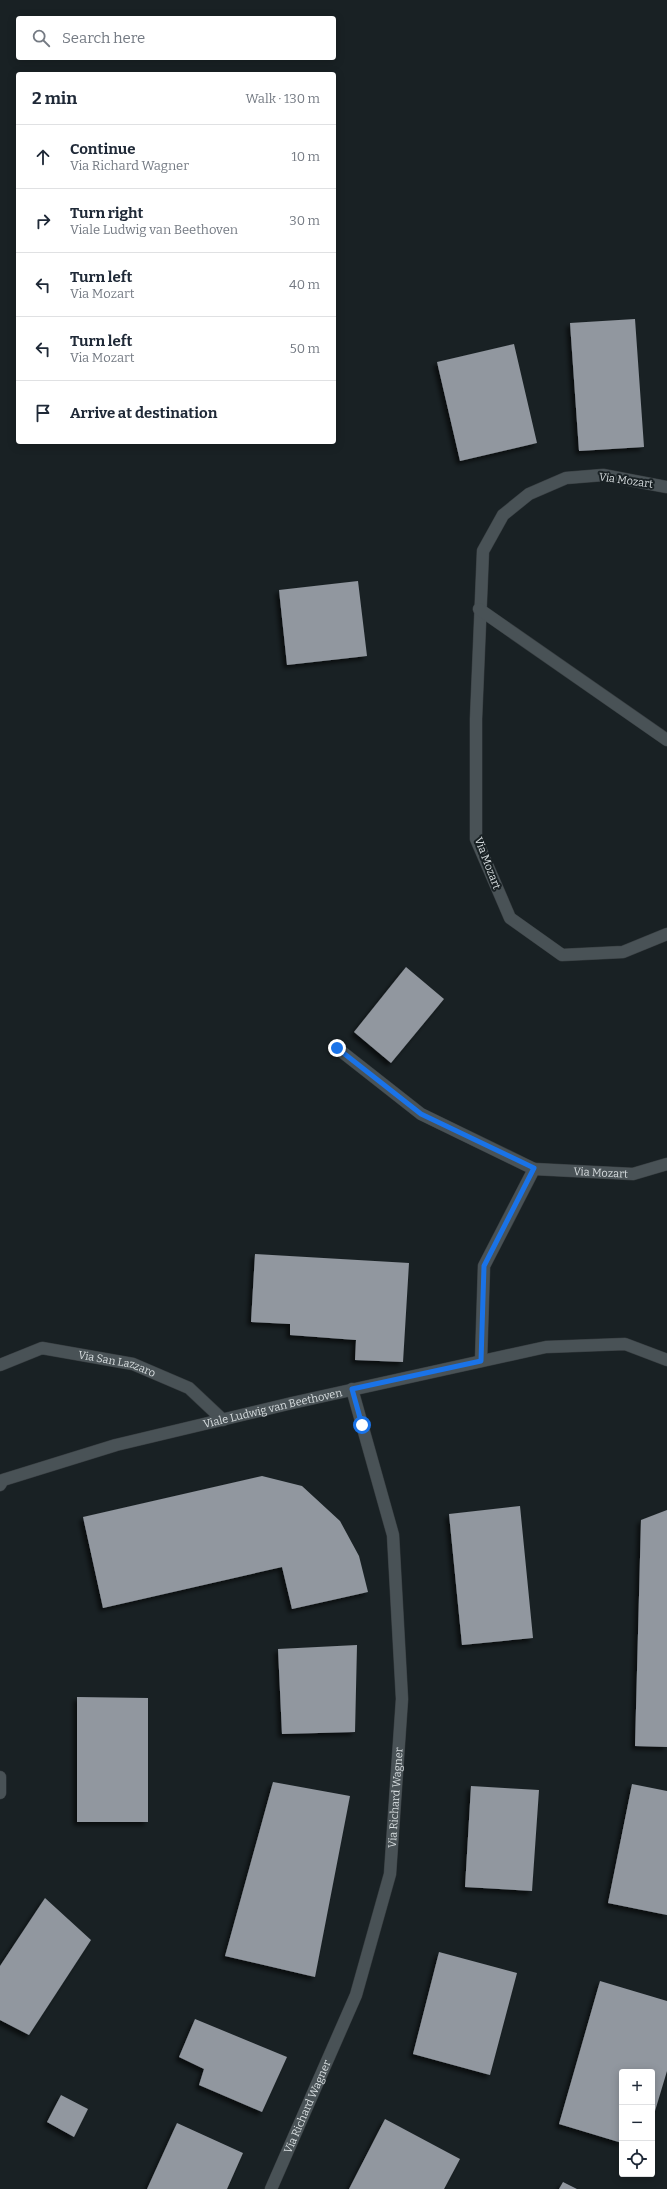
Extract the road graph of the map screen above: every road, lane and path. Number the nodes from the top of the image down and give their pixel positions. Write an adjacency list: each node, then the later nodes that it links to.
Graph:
1 (667, 487): 2 (street, Via Mozart)
2 (479, 609): 3 (street); 4 (street, Via Mozart)
3 (667, 740)
4 (667, 934)
5 (337, 1048): 7 (street, Via Mozart)
6 (667, 1164): 7 (street, Via Mozart)
7 (534, 1168): 9 (street)
8 (667, 1360): 9 (street, Viale Ludwig van Beethoven)
9 (481, 1361): 11 (street, Viale Ludwig van Beethoven)
10 (0, 1365): 12 (street, Via San Lazzaro)
11 (352, 1389): 12 (street, Viale Ludwig van Beethoven); 16 (street, Via Richard Wagner)
12 (223, 1420): 13 (street, Viale Ludwig van Beethoven)
13 (0, 1485)
14 (0, 1776): 15 (street)
15 (0, 1793)
16 (271, 2189)

